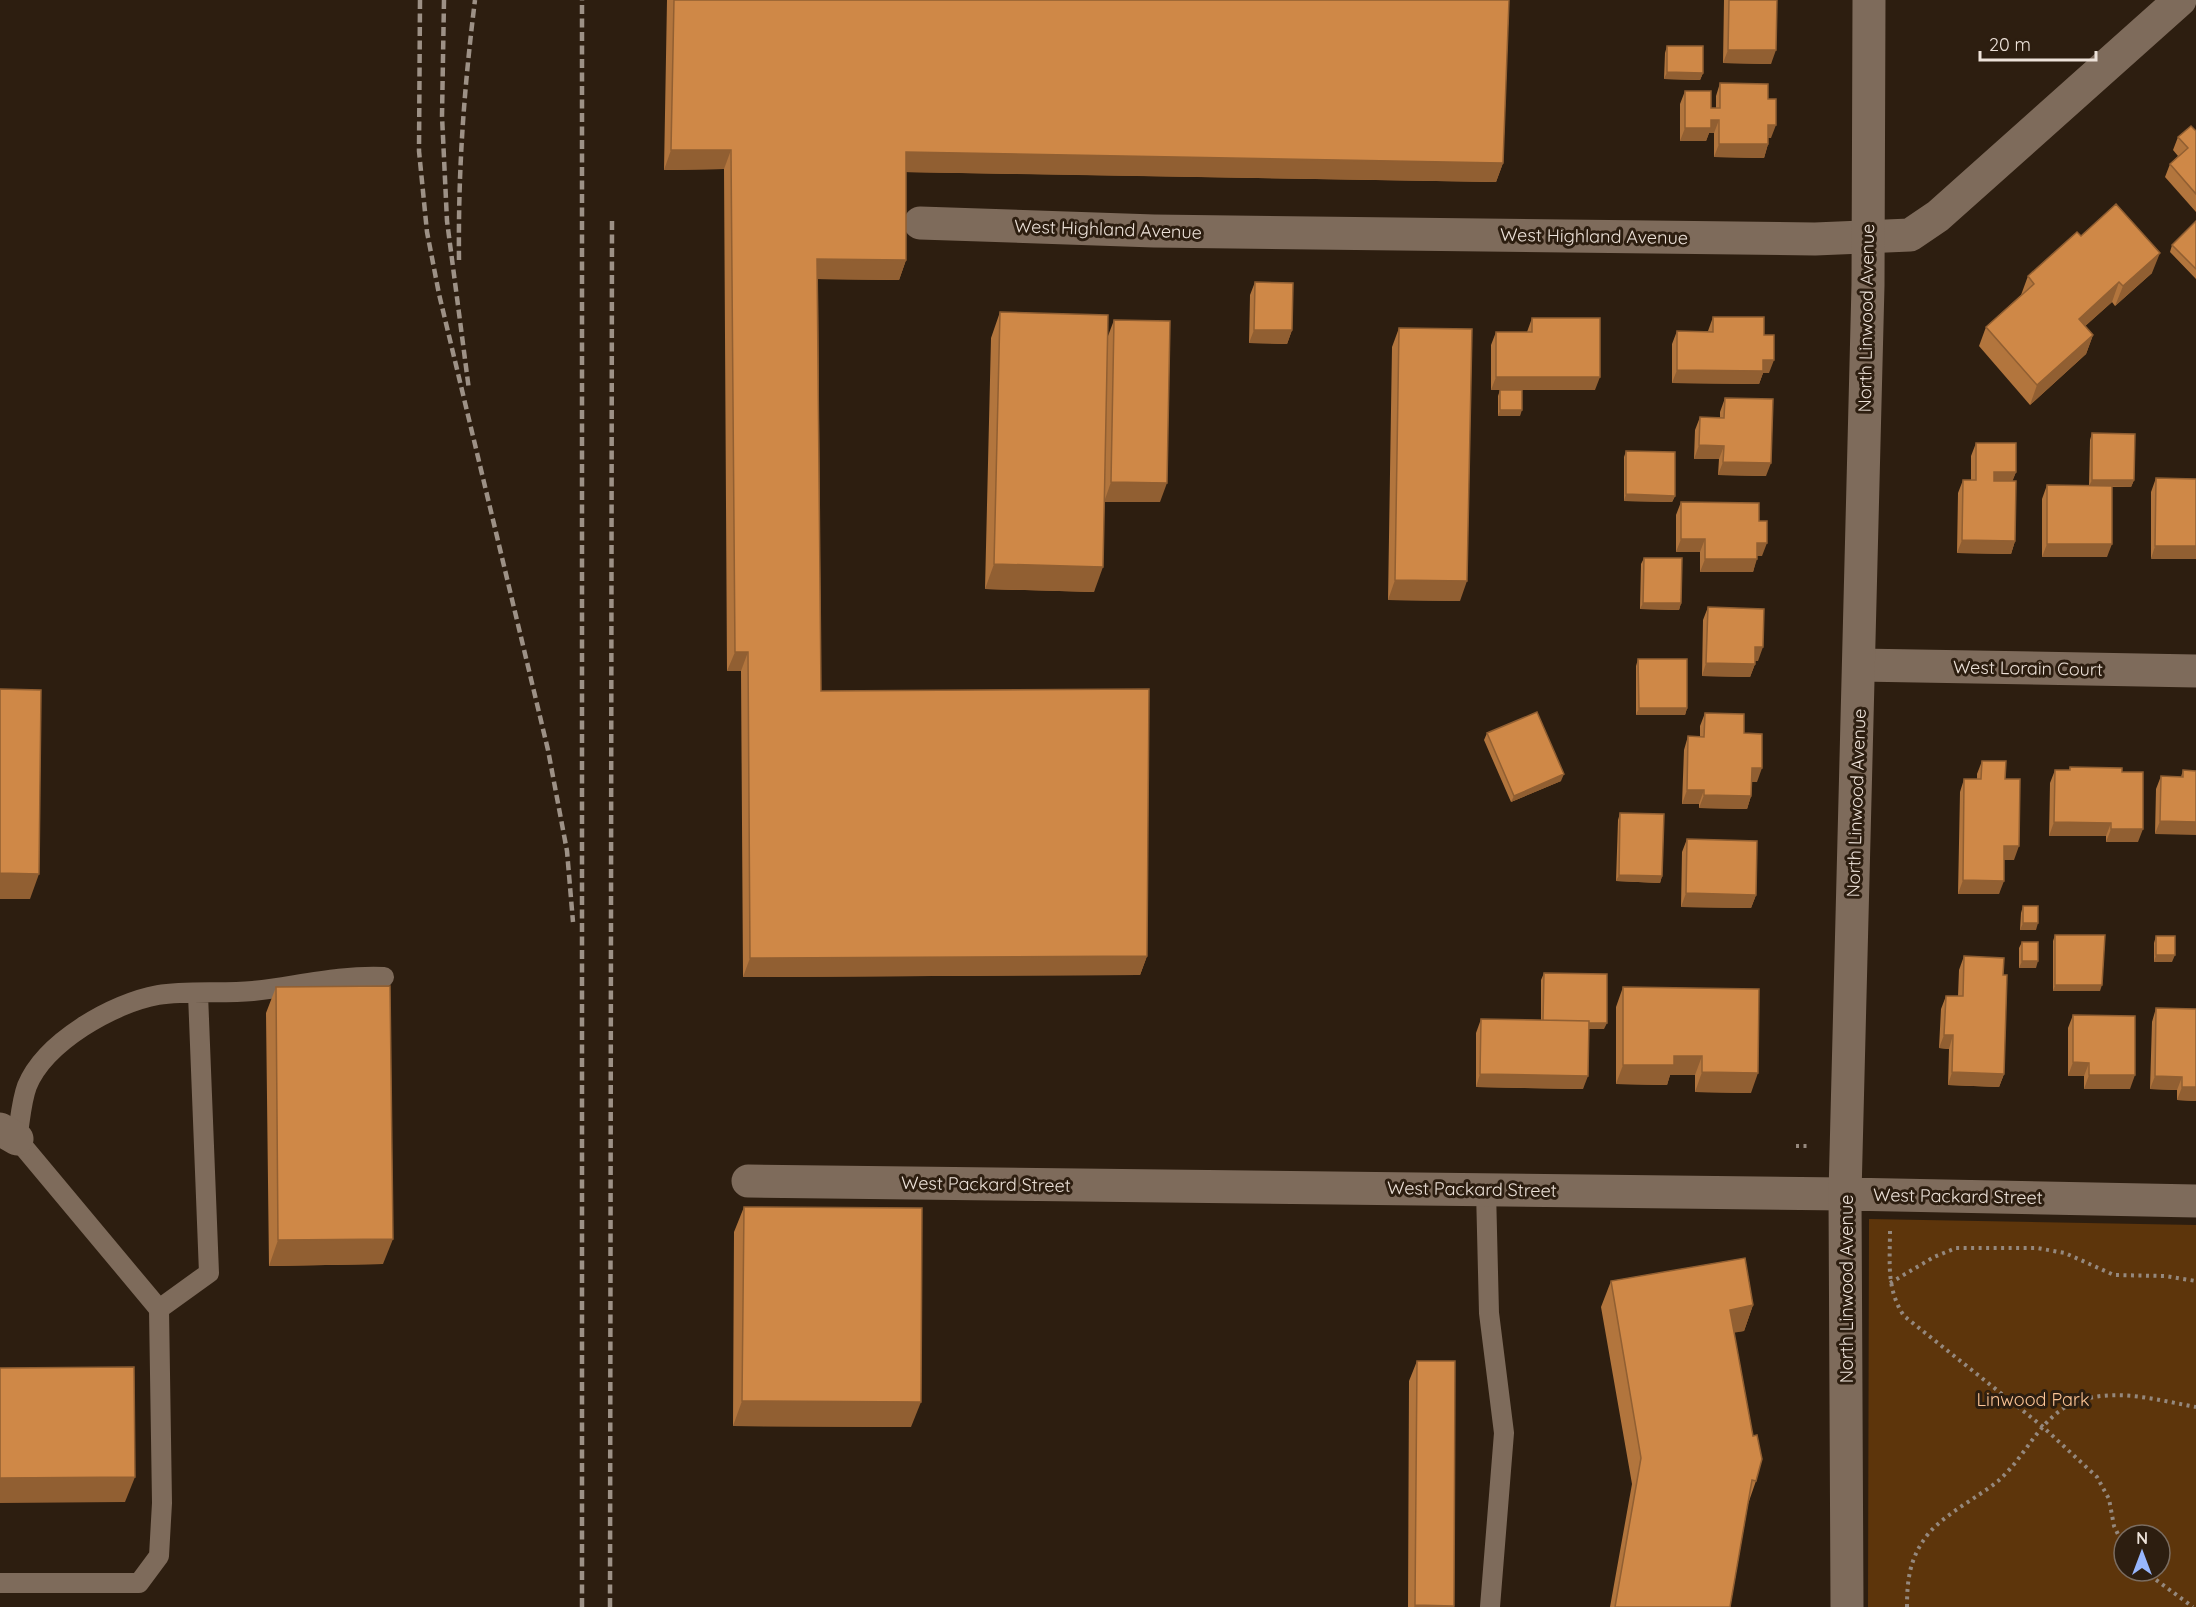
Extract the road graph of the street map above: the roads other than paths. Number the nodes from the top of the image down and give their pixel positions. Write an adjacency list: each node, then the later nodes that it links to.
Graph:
1 (1869, 0): 4 (street, North Linwood Avenue)
2 (2180, 0): 4 (street, West Highland Avenue)
3 (920, 223): 4 (street, West Highland Avenue)
4 (1868, 239): 5 (street, North Linwood Avenue)
5 (1859, 665): 6 (street, West Lorain Court); 12 (street, North Linwood Avenue)
6 (2196, 671)
7 (384, 977): 8 (lane)
8 (198, 994): 9 (lane); 14 (lane)
9 (9, 1134): 14 (lane)
10 (748, 1181): 11 (street, West Packard Street)
11 (1486, 1190): 12 (street, West Packard Street); 16 (lane)
12 (1845, 1194): 13 (street, West Packard Street); 17 (street, North Linwood Avenue)
13 (2196, 1201)
14 (159, 1309): 15 (lane)
15 (0, 1582)
16 (1490, 1607)
17 (1846, 1607)

